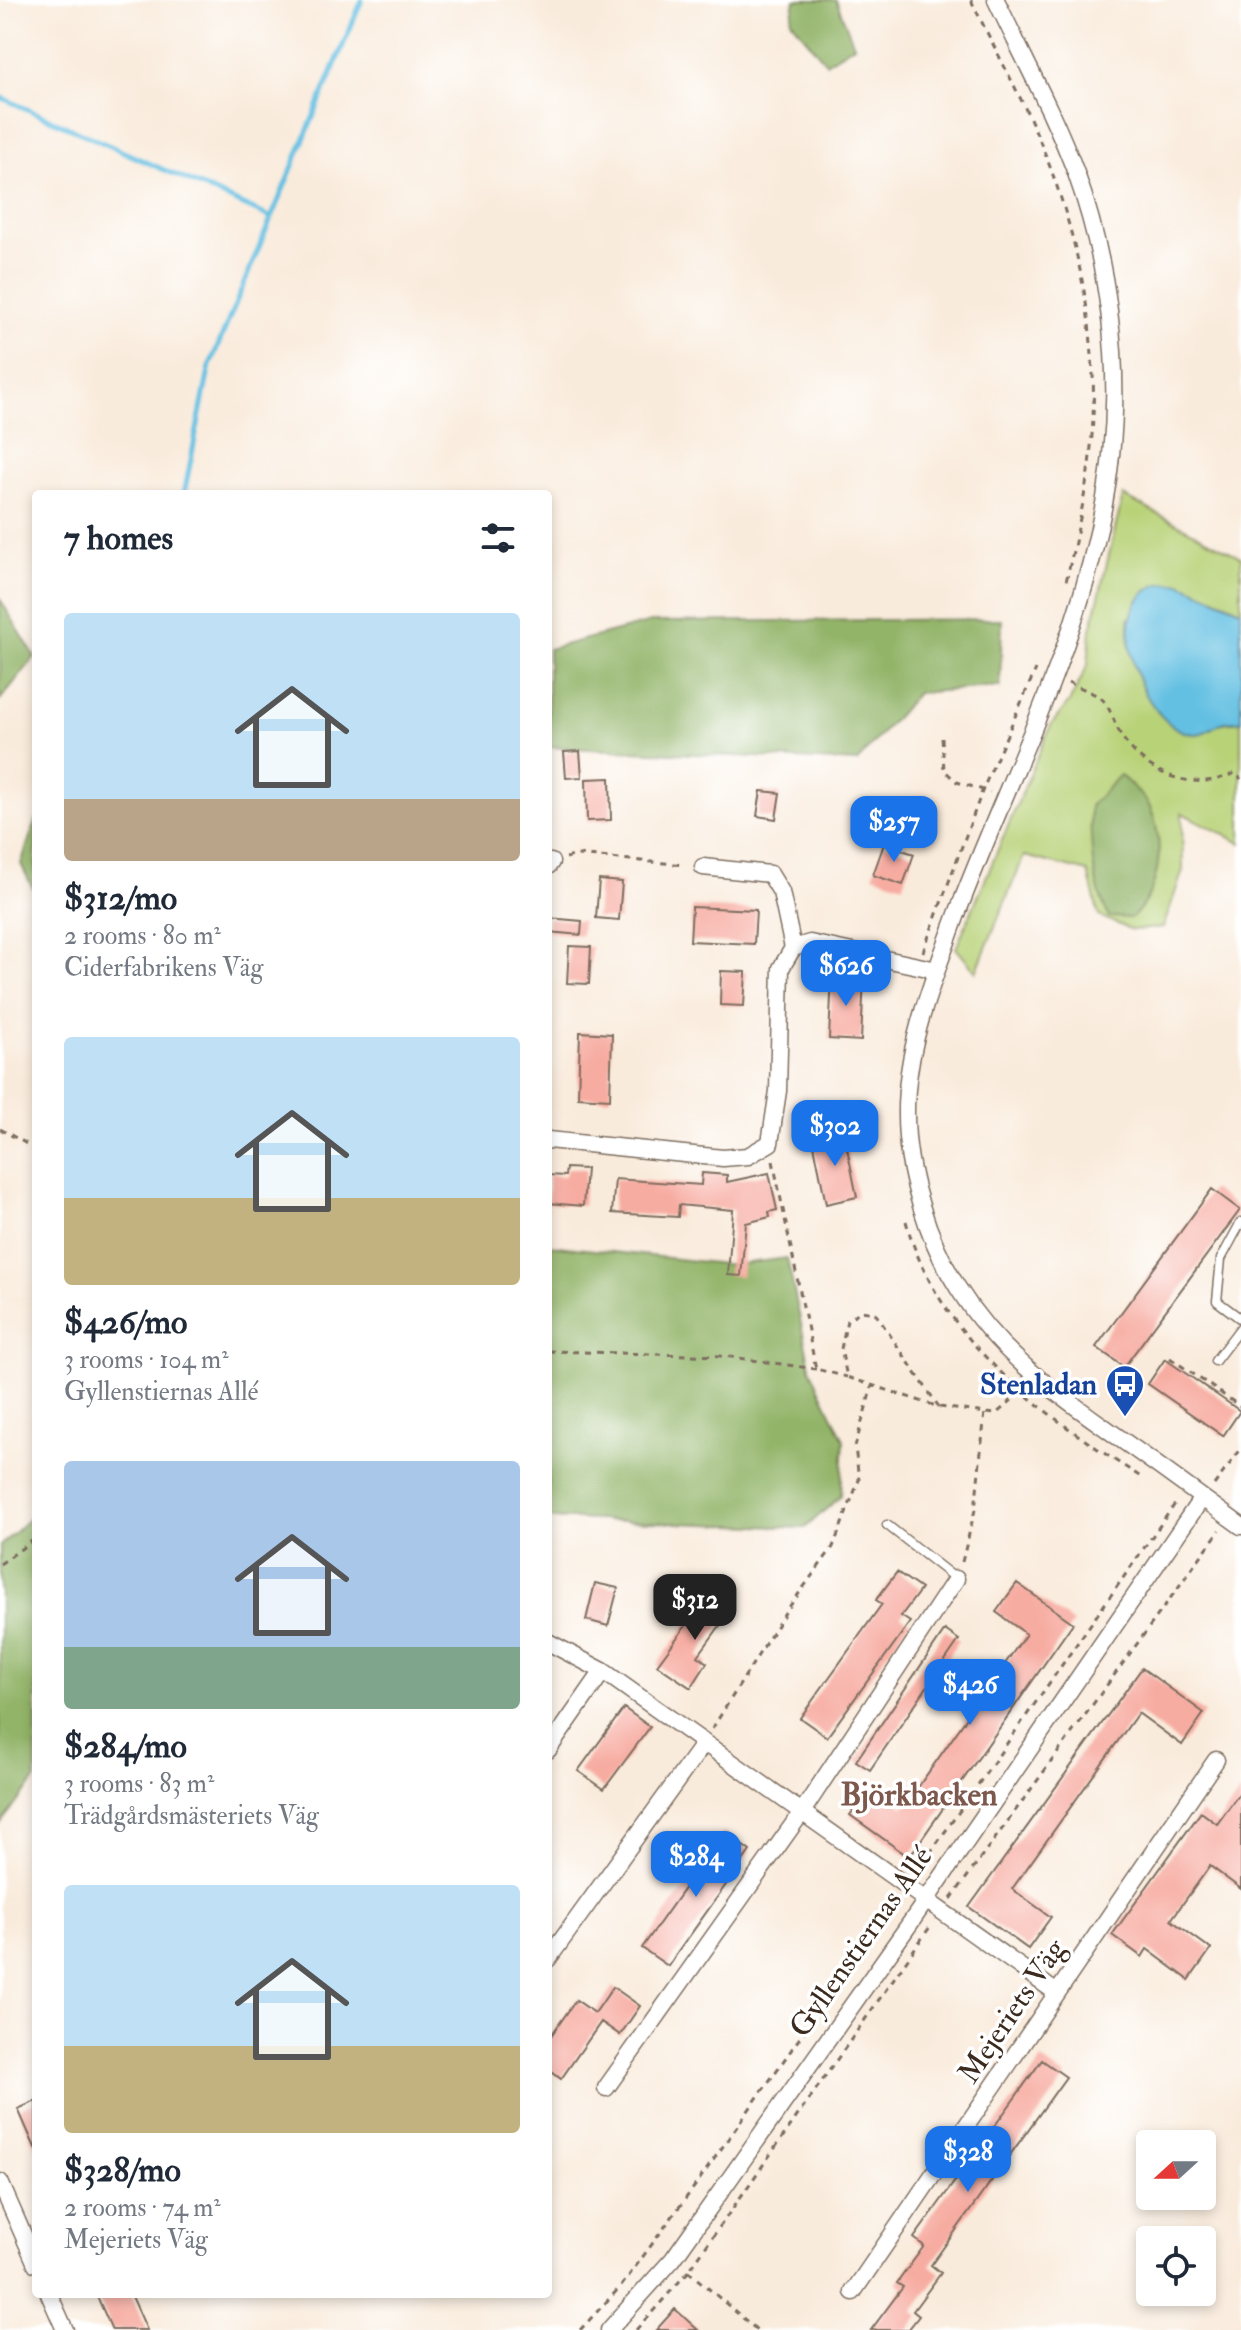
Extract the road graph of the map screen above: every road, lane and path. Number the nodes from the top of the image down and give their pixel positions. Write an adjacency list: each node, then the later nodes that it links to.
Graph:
1 (971, 0): 3 (path)
2 (996, 0): 5 (street)
3 (1062, 596)
4 (1041, 658): 8 (path)
5 (1055, 676): 7 (path); 9 (street)
6 (942, 738): 8 (path)
7 (1241, 779)
8 (983, 789): 9 (path); 13 (path)
9 (1004, 799): 14 (street)
10 (552, 863): 11 (path)
11 (703, 867): 12 (street)
12 (793, 948): 13 (street); 17 (street)
13 (918, 965): 14 (street)
14 (937, 970): 38 (street)
15 (0, 1129): 18 (path)
16 (552, 1140): 17 (street)
17 (770, 1143): 26 (path)
18 (32, 1147)
19 (904, 1211): 29 (path)
20 (1241, 1222): 21 (lane)
21 (1241, 1319)
22 (1241, 1327): 25 (lane)
23 (552, 1351): 26 (path)
24 (1170, 1358): 31 (path)
25 (1215, 1361)
26 (816, 1369): 27 (path)
27 (847, 1377): 28 (path); 30 (path)
28 (872, 1386): 30 (path); 47 (path)
29 (1020, 1393): 32 (path); 34 (path)
30 (939, 1407): 32 (path)
31 (1241, 1407)
32 (985, 1412): 44 (path)
33 (1241, 1449): 35 (path)
34 (1152, 1484)
35 (1214, 1485)
36 (1170, 1496): 37 (path)
37 (1177, 1501): 38 (path); 51 (path)
38 (1198, 1505): 40 (path); 41 (street); 52 (street, Gyllenstiernas Allé)
39 (887, 1525): 44 (lane)
40 (1220, 1530): 41 (path); 53 (path)
41 (1236, 1532)
42 (32, 1541): 43 (path)
43 (0, 1564)
44 (956, 1579): 50 (street)
45 (552, 1644): 46 (street)
46 (603, 1671): 47 (street); 48 (street)
47 (704, 1743): 50 (street); 55 (street)
48 (552, 1744)
49 (1216, 1760): 56 (street, Mejeriets Väg)
50 (802, 1812): 51 (street); 57 (street)
51 (906, 1887): 52 (street); 64 (path)
52 (925, 1900): 53 (street); 60 (street, Gyllenstiernas Allé)
53 (942, 1911): 54 (path); 56 (street)
54 (926, 1933)
55 (552, 1953)
56 (1057, 1993): 61 (street, Mejeriets Väg)
57 (606, 2088)
58 (0, 2182): 59 (street)
59 (32, 2255)
60 (673, 2259): 65 (street, Gyllenstiernas Allé); 66 (path)
61 (853, 2292)
62 (51, 2298): 63 (street)
63 (65, 2330)
64 (580, 2330)
65 (609, 2330)
66 (757, 2330)

